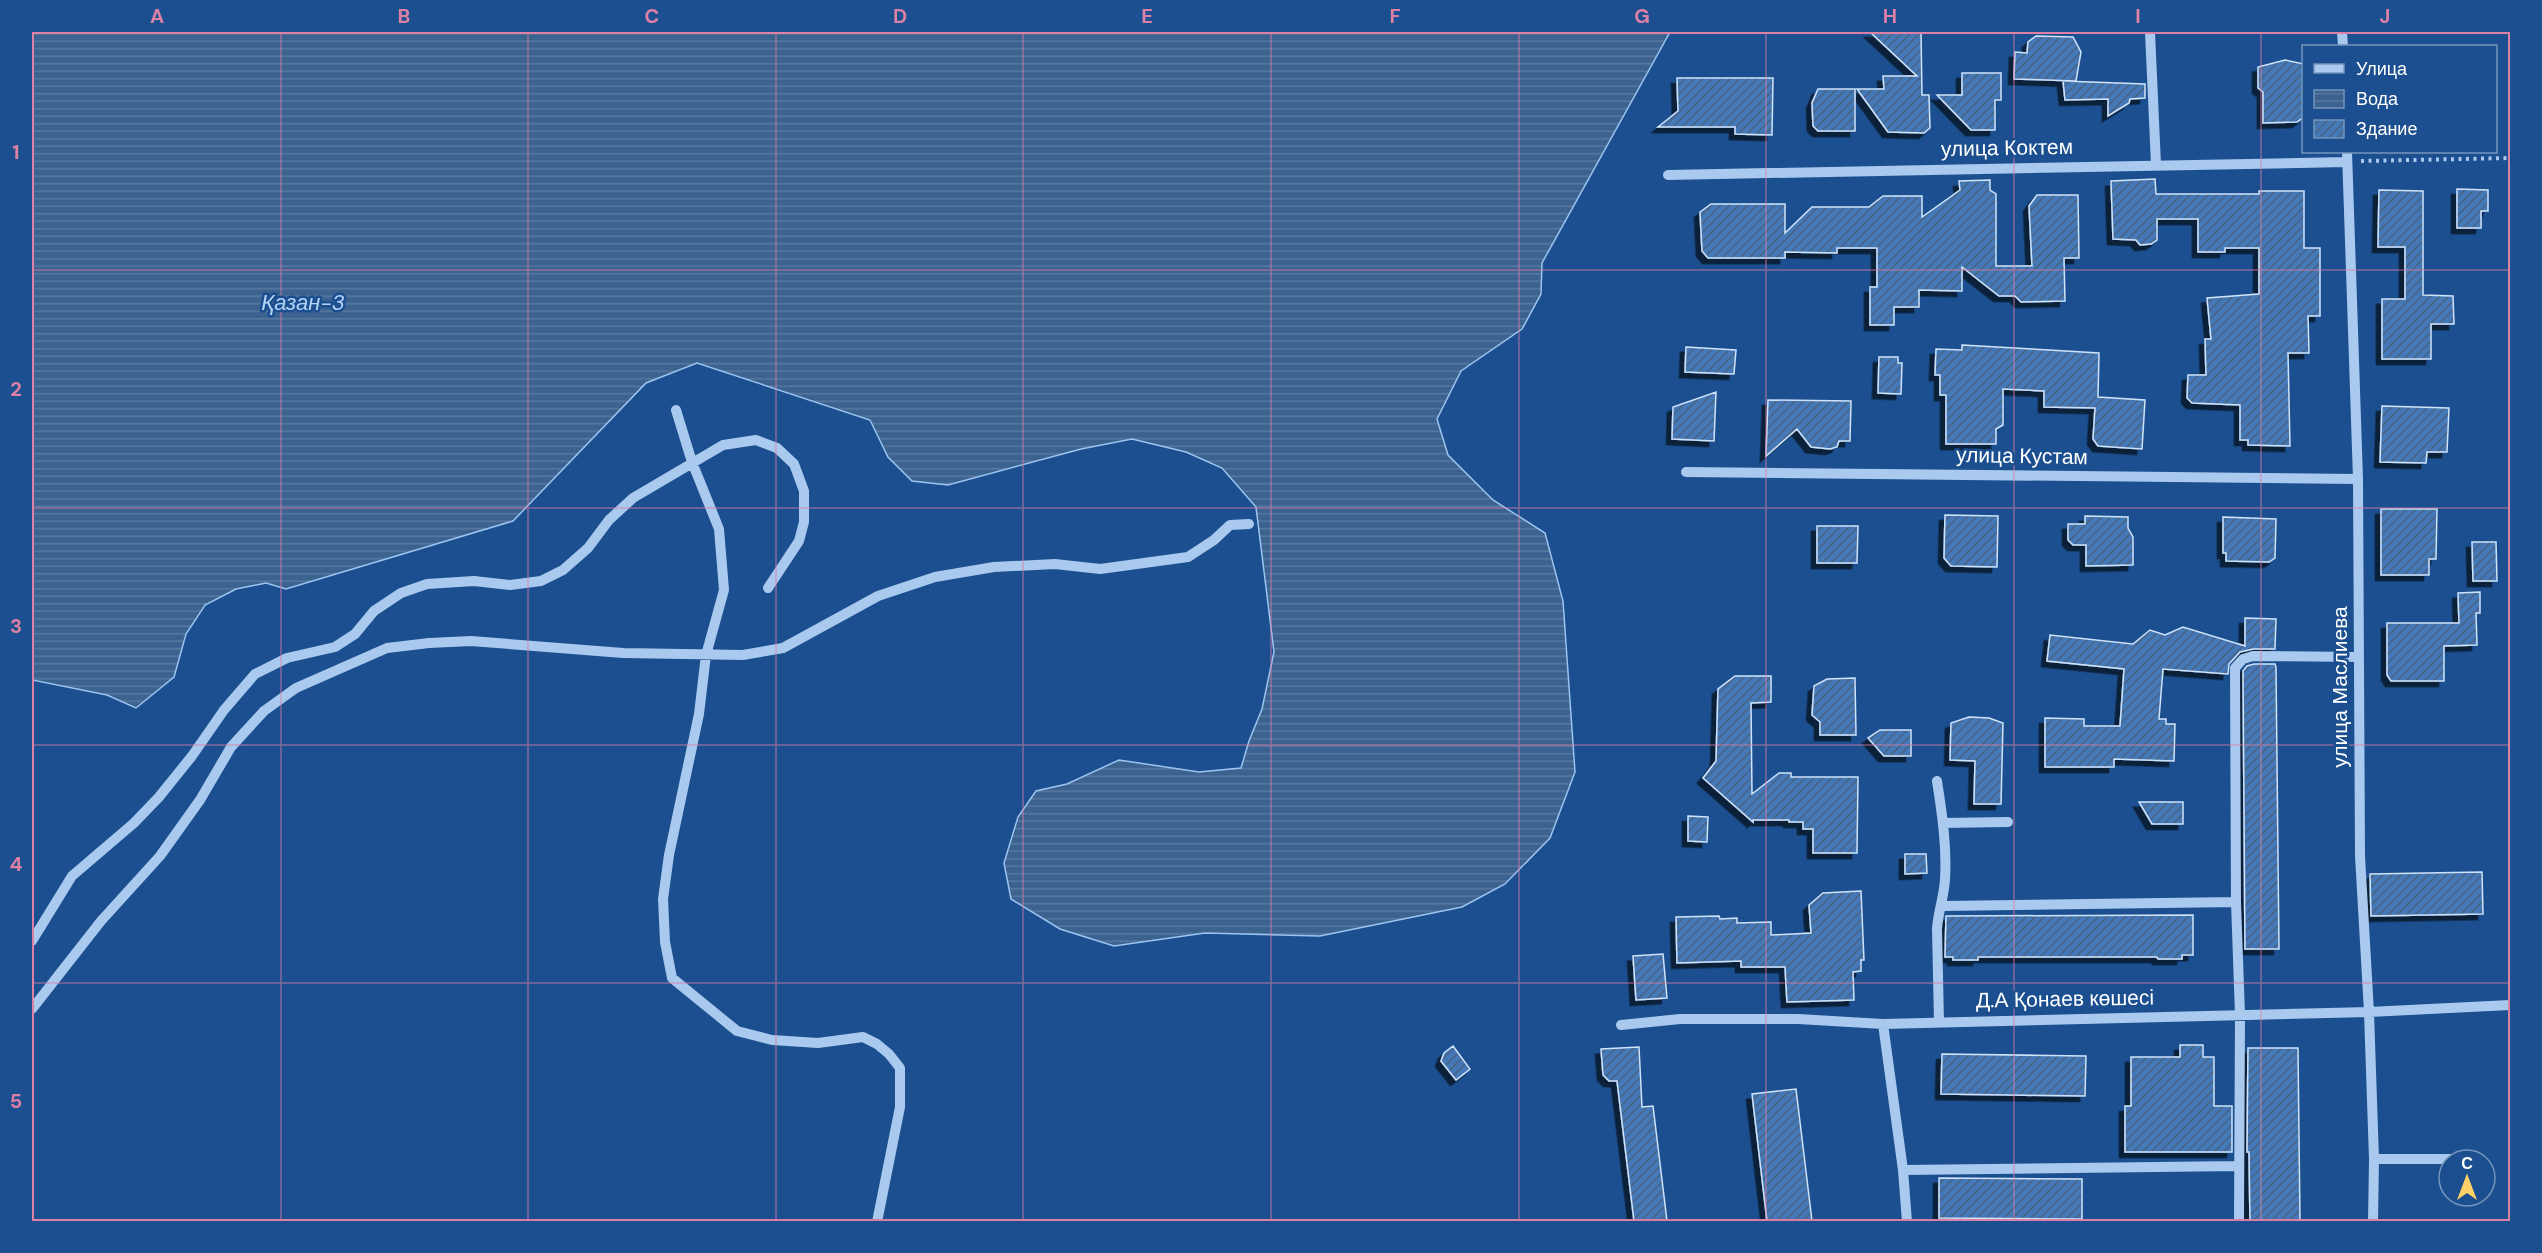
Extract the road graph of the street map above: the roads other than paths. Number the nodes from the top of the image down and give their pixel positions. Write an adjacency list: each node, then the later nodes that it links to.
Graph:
1 (2150, 32): 3 (street)
2 (2347, 157): 3 (street, улица Коктем); 8 (street, улица Маслиева)
3 (2156, 165): 4 (street, улица Коктем)
4 (1668, 175)
5 (676, 410): 6 (street)
6 (692, 462): 10 (street); 11 (street); 18 (street)
7 (1686, 472): 8 (street, улица Кустам)
8 (2358, 479): 12 (street, улица Маслиева)
9 (1249, 524): 11 (street)
10 (768, 588)
11 (706, 655): 20 (street); 30 (street)
12 (2359, 657): 16 (street); 21 (street, улица Маслиева)
13 (1937, 781): 15 (street)
14 (2008, 822): 15 (street)
15 (1943, 823): 17 (street)
16 (2236, 902): 17 (street); 22 (street)
17 (1943, 906): 23 (street)
18 (32, 941)
19 (2511, 1005): 21 (street, Д.А Қонаев көшесі)
20 (32, 1008)
21 (2369, 1012): 22 (street, Д.А Қонаев көшесі); 26 (street, улица Маслиева)
22 (2240, 1015): 23 (street, Д.А Қонаев көшесі); 28 (street)
23 (1939, 1022): 24 (street, Д.А Қонаев көшесі)
24 (1883, 1024): 25 (street, Д.А Қонаев көшесі); 29 (street)
25 (1621, 1025)
26 (2374, 1159): 27 (street); 33 (street, улица Маслиева)
27 (2437, 1159)
28 (2239, 1166): 29 (street); 32 (street)
29 (1903, 1170): 31 (street)
30 (877, 1221)
31 (1907, 1221)
32 (2239, 1221)
33 (2373, 1221)

